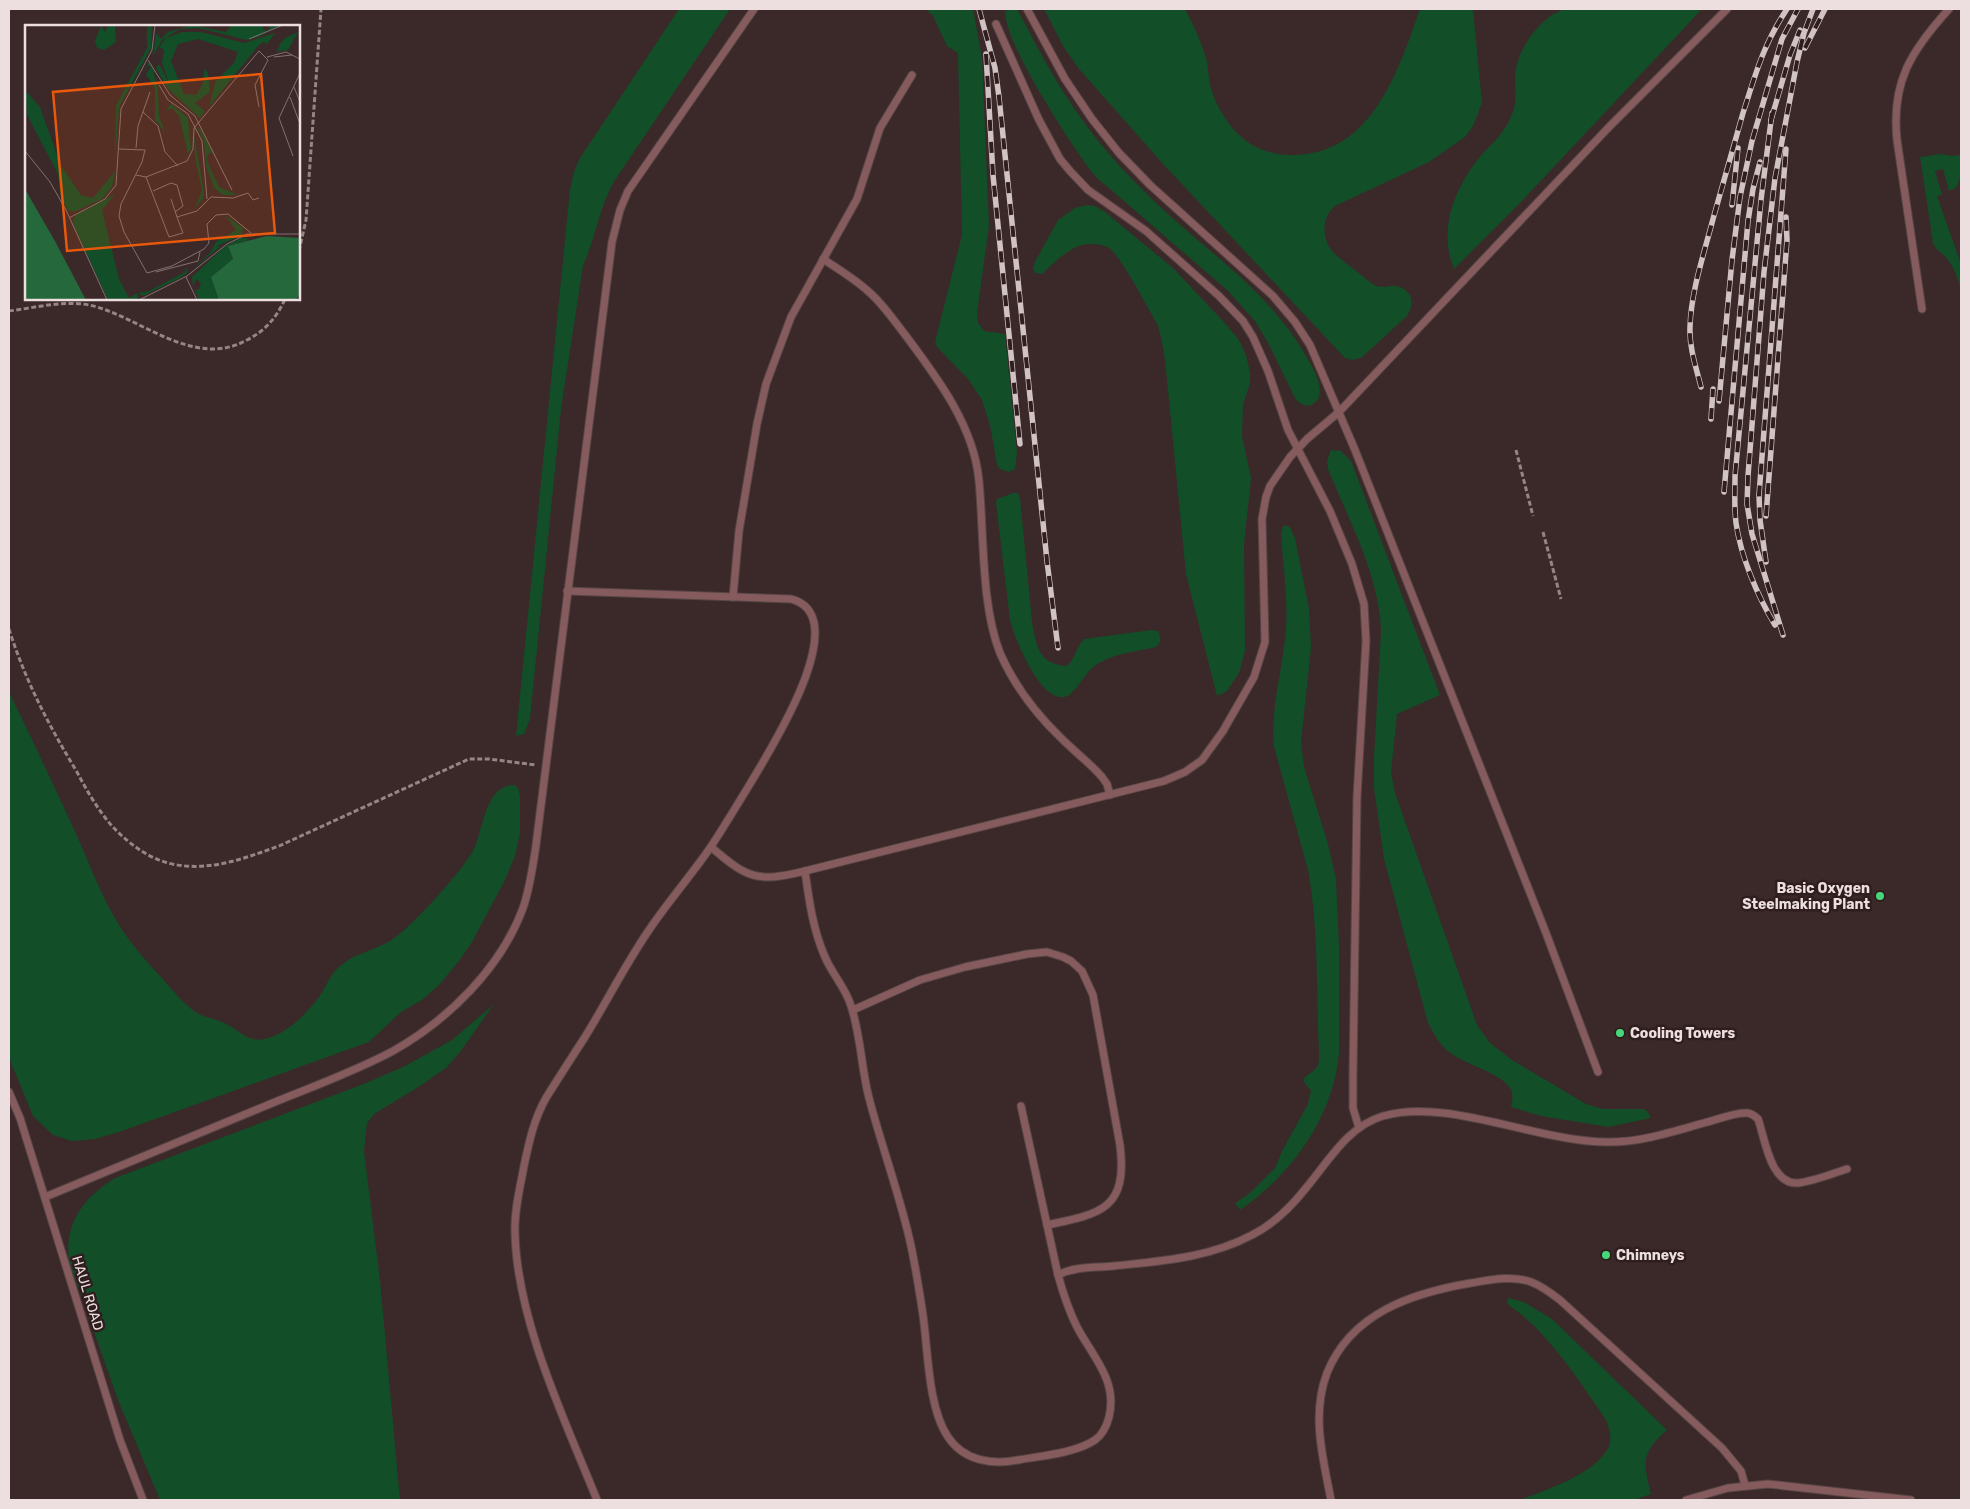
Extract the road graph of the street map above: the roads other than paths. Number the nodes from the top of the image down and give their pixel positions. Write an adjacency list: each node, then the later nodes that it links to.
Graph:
1 (754, 9): 11 (lane)
2 (1027, 9): 9 (lane)
3 (1727, 9): 9 (lane)
4 (1948, 9): 8 (lane)
5 (996, 24): 10 (lane)
6 (912, 75): 7 (lane)
7 (822, 259): 12 (lane); 13 (lane)
8 (1922, 309)
9 (1340, 412): 10 (lane); 17 (lane)
10 (1298, 449): 13 (lane); 20 (lane)
11 (567, 591): 12 (lane); 22 (lane)
12 (732, 597): 14 (lane)
13 (1110, 795): 15 (lane)
14 (711, 847): 15 (lane); 27 (lane)
15 (805, 871): 16 (lane)
16 (852, 1010): 23 (lane); 24 (lane)
17 (1598, 1072)
18 (9, 1092): 22 (lane, HAUL ROAD)
19 (1020, 1106): 23 (lane)
20 (1359, 1128): 21 (lane); 24 (lane)
21 (1847, 1169)
22 (45, 1197): 26 (lane, HAUL ROAD)
23 (1047, 1225): 24 (lane)
24 (1058, 1275)
25 (1745, 1485): 28 (lane); 29 (lane); 30 (lane)
26 (143, 1500)
27 (597, 1500)
28 (1330, 1500)
29 (1686, 1500)
30 (1911, 1500)

